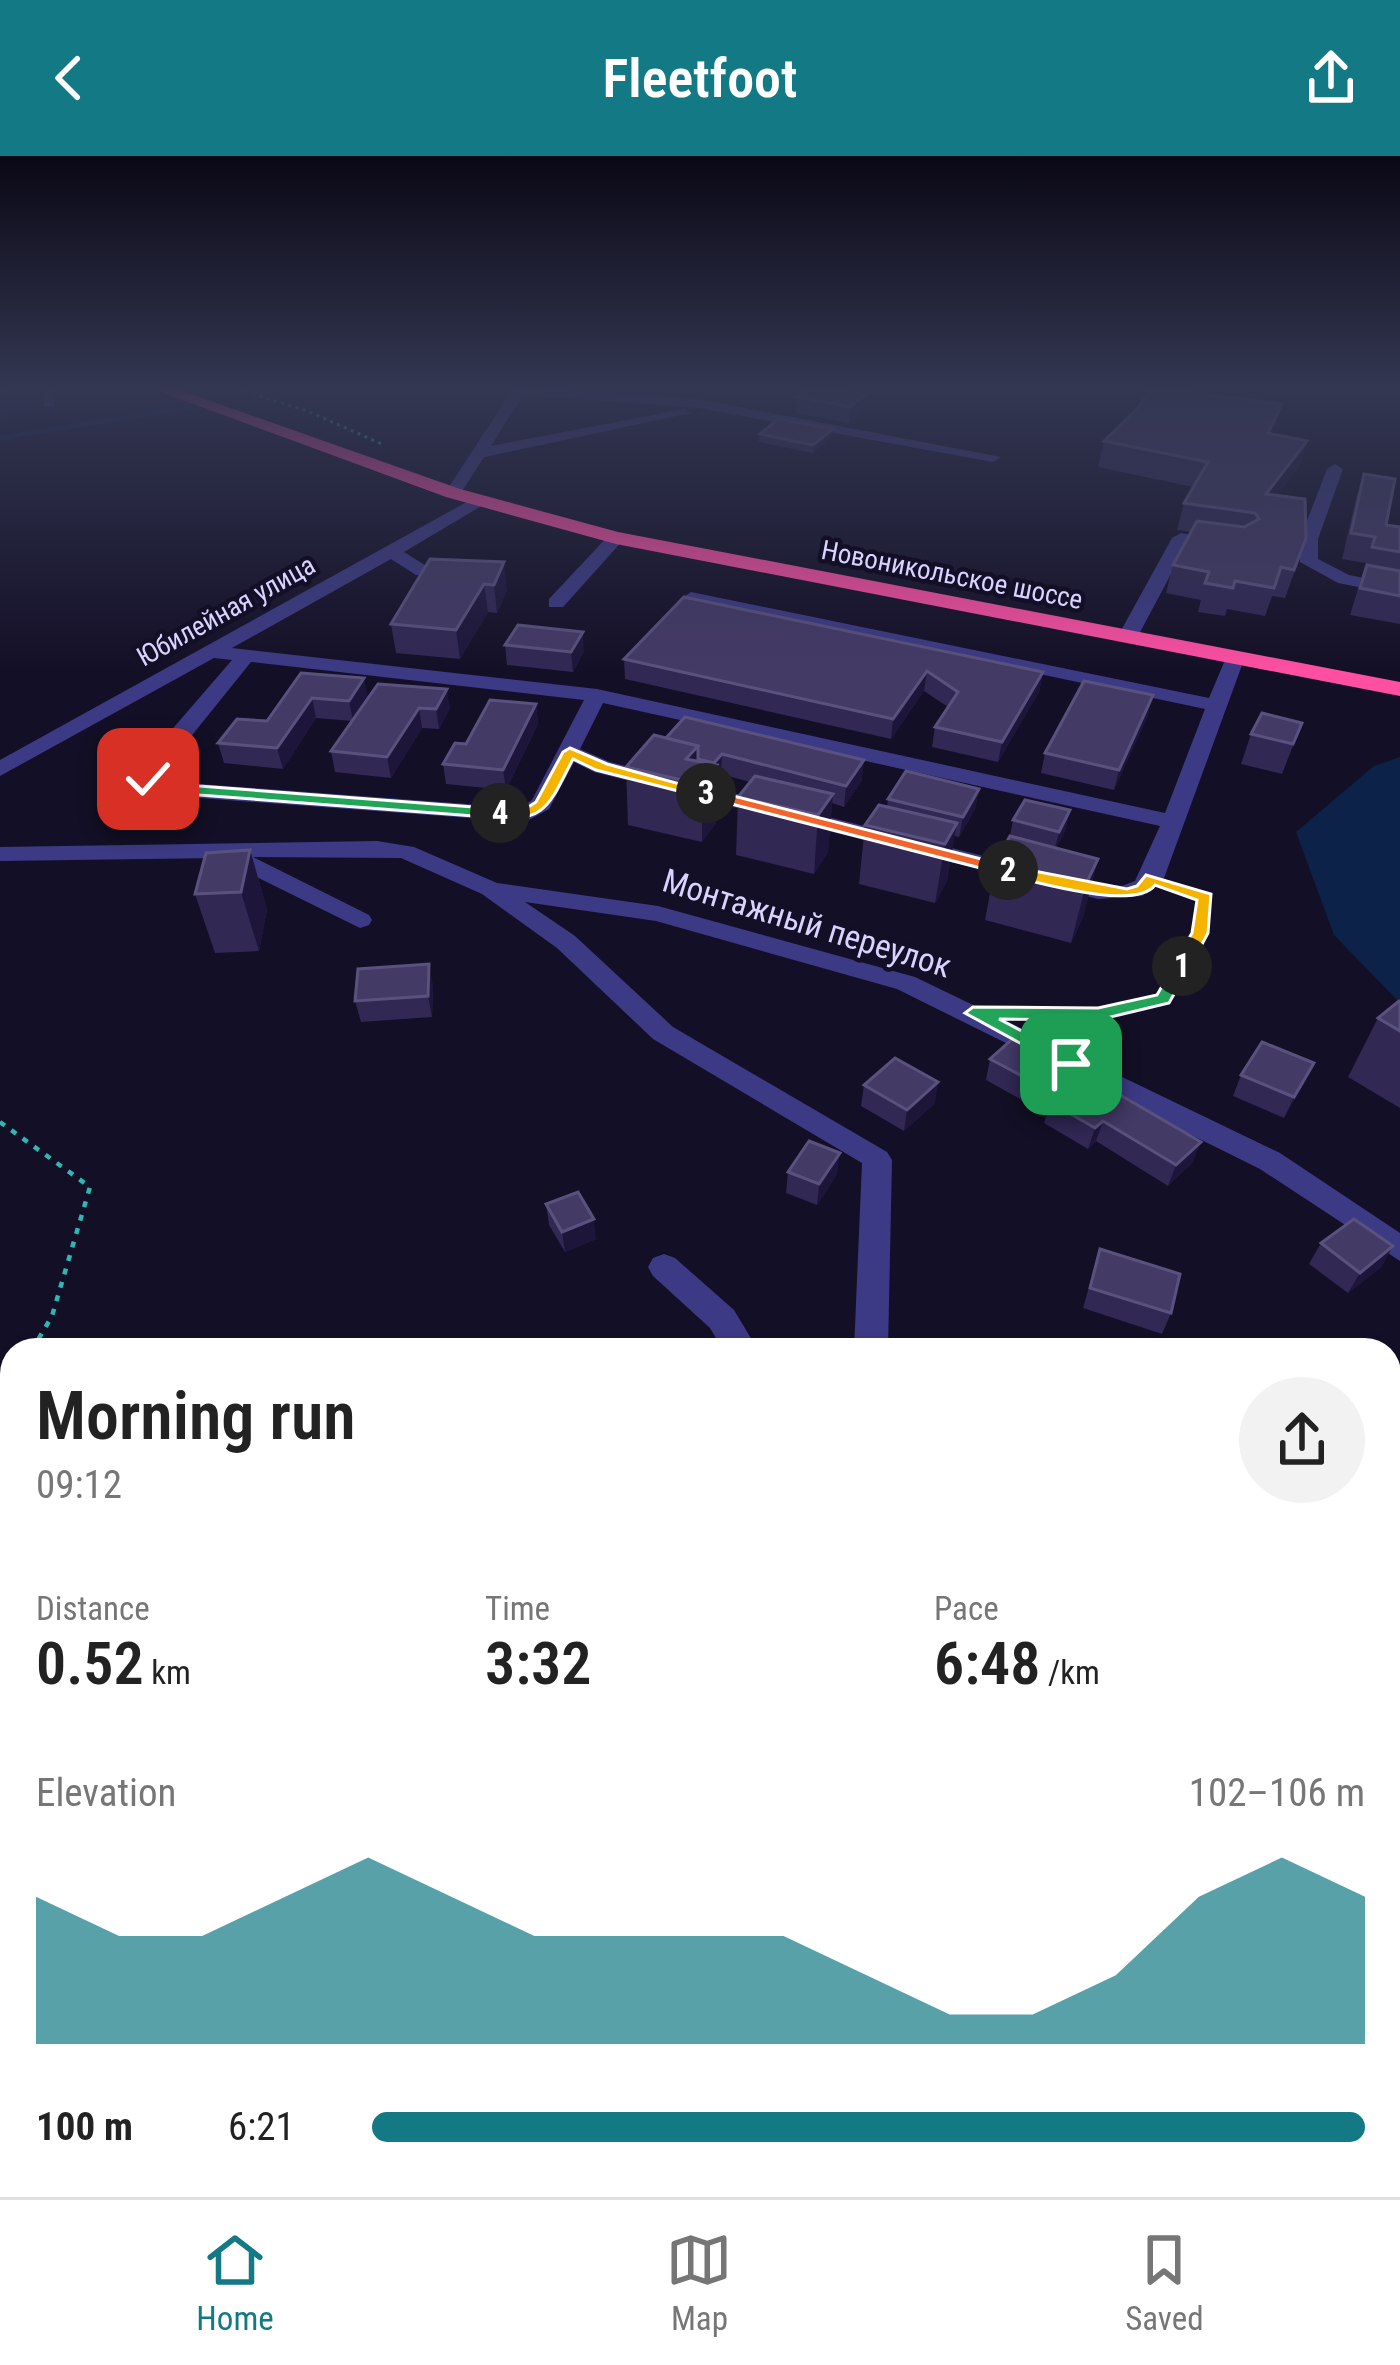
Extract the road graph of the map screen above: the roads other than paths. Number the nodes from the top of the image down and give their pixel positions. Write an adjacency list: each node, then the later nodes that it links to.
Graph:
1 (423, 482): 4 (highway, Новоникольское шоссе)
2 (460, 482): 4 (street)
3 (1330, 482): 10 (street)
4 (453, 493): 5 (highway, Новоникольское шоссе)
5 (480, 502): 6 (highway, Новоникольское шоссе); 8 (street, Юбилейная улица)
6 (616, 538): 12 (street); 13 (highway, Новоникольское шоссе)
7 (1237, 544): 13 (street)
8 (391, 551): 9 (street); 14 (street, Юбилейная улица)
9 (422, 571)
10 (1400, 590)
11 (692, 598): 19 (street)
12 (556, 603)
13 (1128, 636): 16 (highway, Новоникольское шоссе)
14 (206, 652): 15 (street); 21 (street, Юбилейная улица)
15 (246, 656): 18 (street); 20 (street)
16 (1235, 658): 17 (highway, Новоникольское шоссе); 19 (street)
17 (1400, 689)
18 (598, 695): 20 (street); 22 (street)
19 (1219, 706): 22 (street)
20 (570, 752): 22 (street)
21 (0, 769)
22 (1174, 822)
23 (218, 848): 24 (street); 25 (street); 26 (street)
24 (0, 854)
25 (491, 889): 27 (street, Монтажный переулок); 30 (street)
26 (360, 920)
27 (1400, 1249)
28 (664, 1267): 29 (street)
29 (730, 1338)
30 (871, 1338)

